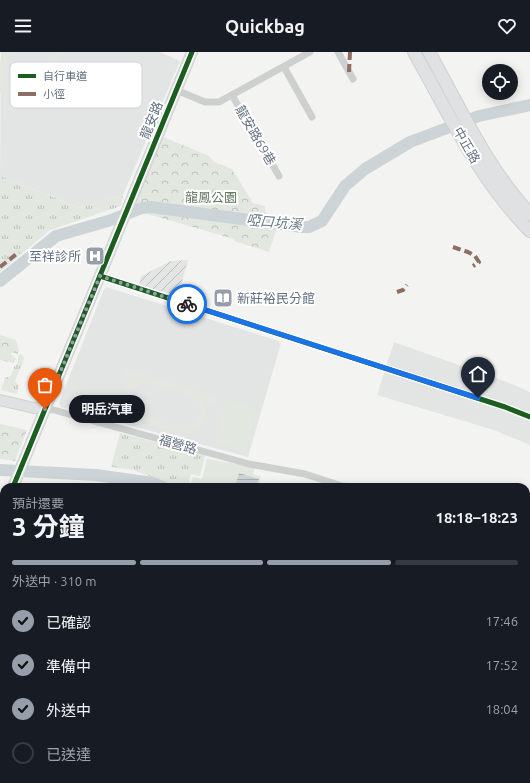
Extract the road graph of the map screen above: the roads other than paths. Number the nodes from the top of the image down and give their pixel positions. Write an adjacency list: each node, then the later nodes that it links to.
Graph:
1 (192, 52): 8 (street, 龍安路)
2 (310, 52): 6 (street, 龍安路69巷)
3 (338, 52): 7 (street)
4 (414, 52): 13 (main road, 中正路)
5 (429, 52): 12 (main road, 中正路)
6 (284, 67): 9 (street, 龍安路69巷); 10 (street)
7 (353, 79)
8 (176, 90): 9 (street, 龍安路69巷); 14 (street, 龍安路)
9 (232, 95): 11 (street, 龍安路69巷)
10 (312, 117)
11 (279, 176)
12 (530, 214)
13 (530, 231)
14 (100, 276): 16 (street); 17 (street)
15 (0, 400): 16 (street, 福營路)
16 (45, 409): 18 (street); 19 (street, 福營路)
17 (530, 417)
18 (15, 483)
19 (333, 483)

